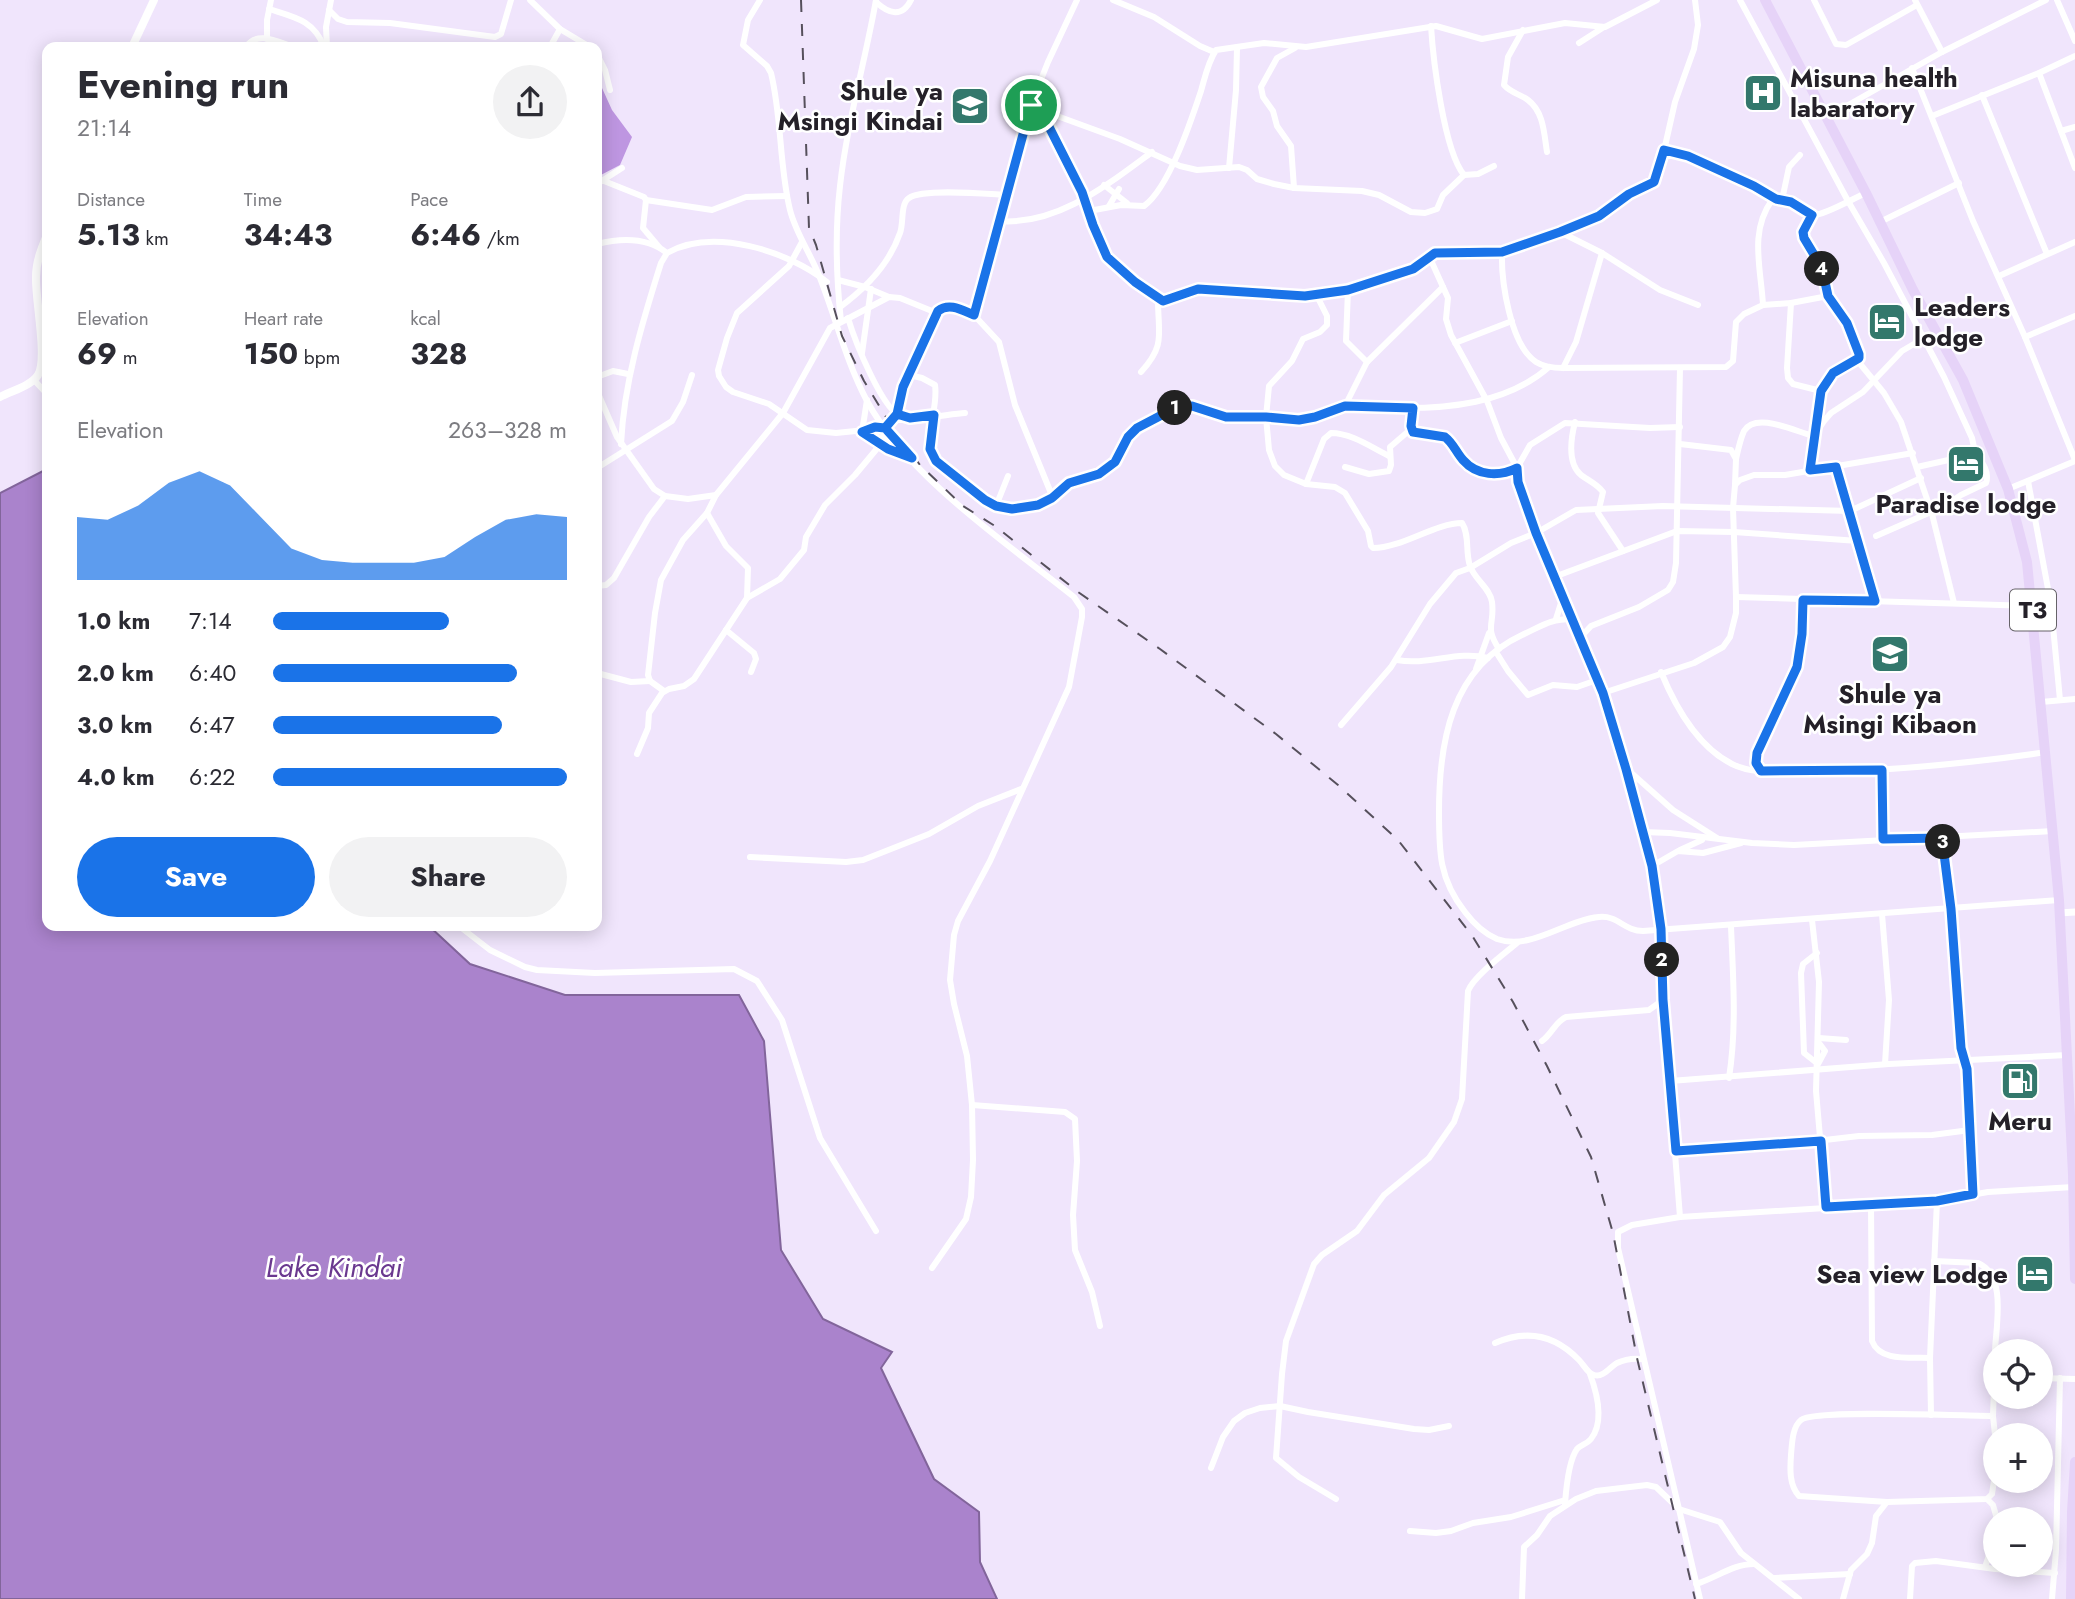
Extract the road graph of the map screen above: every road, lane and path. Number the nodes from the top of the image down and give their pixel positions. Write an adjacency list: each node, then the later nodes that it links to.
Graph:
1 (153, 0): 27 (main road)
2 (271, 0): 19 (street)
3 (331, 0): 20 (street)
4 (511, 0): 20 (street)
5 (530, 0): 23 (street)
6 (761, 0): 69 (street)
7 (911, 0): 17 (street)
8 (1077, 0): 45 (street)
9 (1113, 0): 37 (street)
10 (1657, 0): 22 (street)
11 (1695, 0): 51 (street)
12 (1740, 0): 73 (street)
13 (1765, 0): 48 (highway, T3)
14 (1814, 0): 18 (street)
15 (2046, 0): 38 (street)
16 (2057, 0): 26 (street)
17 (876, 1): 94 (street)
18 (1916, 2): 38 (street)
19 (269, 9): 25 (street); 30 (street)
20 (329, 9): 31 (street)
21 (1431, 26): 24 (street); 35 (street); 60 (street)
22 (1605, 27): 24 (street); 34 (street)
23 (560, 29): 32 (street); 33 (street)
24 (1523, 30): 53 (street)
25 (267, 39): 28 (street); 29 (street)
26 (2075, 41)
27 (134, 42)
28 (249, 42)
29 (277, 42)
30 (323, 42)
31 (326, 42)
32 (553, 42)
33 (582, 42)
34 (1579, 43)
35 (1297, 47): 36 (street); 65 (street)
36 (1237, 48): 37 (street); 58 (street)
37 (1214, 52): 55 (street)
38 (1942, 52): 41 (street)
39 (2075, 57): 42 (street)
40 (602, 64): 43 (street)
41 (1912, 68): 47 (street); 48 (street)
42 (2039, 73): 44 (street); 50 (street)
43 (610, 90)
44 (1982, 95): 47 (street); 89 (street)
45 (1031, 105): 46 (street); 68 (street)
46 (1040, 109): 52 (street); 70 (street)
47 (1932, 116): 62 (street)
48 (1827, 117): 67 (highway, T3)
49 (2075, 127): 50 (street)
50 (2061, 131): 59 (street)
51 (1664, 150): 71 (street); 80 (street)
52 (1152, 152): 55 (street); 64 (street)
53 (1547, 152)
54 (1800, 155): 71 (street)
55 (1174, 161): 58 (street); 74 (street)
56 (1494, 166): 60 (street)
57 (622, 168): 61 (street)
58 (1229, 168): 65 (street)
59 (2075, 168)
60 (1464, 175): 65 (street)
61 (602, 181)
62 (1959, 183): 79 (street); 93 (street)
63 (602, 184): 72 (street)
64 (1104, 186): 66 (street); 70 (street)
65 (1293, 188)
66 (1117, 192): 74 (street); 75 (street)
67 (1866, 193): 73 (street); 79 (highway, T3)
68 (1006, 195): 78 (street); 97 (street)
69 (787, 196): 72 (street); 81 (street)
70 (1085, 199): 76 (street); 78 (street)
71 (1779, 199): 77 (street); 104 (street)
72 (646, 200): 84 (street)
73 (1848, 201): 77 (street); 114 (street)
74 (1129, 204): 75 (street)
75 (1109, 206): 76 (street)
76 (1089, 211): 102 (street)
77 (1812, 215): 100 (street)
78 (998, 221): 109 (street)
79 (1880, 222): 169 (highway, T3)
80 (1560, 232): 86 (street); 88 (street)
81 (802, 242): 91 (street); 92 (street)
82 (2075, 242): 89 (street)
83 (602, 243): 84 (street)
84 (660, 248): 87 (street)
85 (42, 250): 127 (main road)
86 (1502, 252): 90 (street); 112 (street)
87 (667, 253): 91 (street); 123 (street)
88 (1602, 253): 105 (street); 120 (street)
89 (2047, 254): 93 (street)
90 (1429, 256): 96 (street); 98 (street)
91 (791, 262): 92 (street); 137 (street)
92 (819, 276): 95 (street); 111 (street)
93 (1999, 276): 113 (street)
94 (838, 280): 97 (street); 106 (street)
95 (827, 282)
96 (1443, 287): 115 (street); 118 (street)
97 (868, 288): 101 (street); 106 (street); 107 (street)
98 (1348, 290): 99 (street); 118 (street)
99 (1317, 296): 102 (street); 141 (street)
100 (1828, 296): 103 (street); 117 (street)
101 (889, 297): 107 (street); 108 (street)
102 (1158, 300): 122 (street)
103 (1791, 303): 104 (street); 130 (street)
104 (1763, 304): 121 (street)
105 (1698, 305)
106 (840, 307): 111 (street)
107 (869, 308): 111 (street); 116 (street)
108 (938, 311): 109 (street); 126 (street)
109 (974, 315): 172 (street)
110 (2075, 316): 113 (street)
111 (841, 321): 116 (street); 132 (street); 137 (street)
112 (1512, 321): 115 (street); 119 (street)
113 (2025, 337): 148 (street)
114 (1924, 338): 128 (street); 153 (street)
115 (1455, 343): 133 (street)
116 (861, 355): 139 (street)
117 (1859, 358): 128 (street); 130 (street)
118 (1367, 362): 135 (street)
119 (1549, 367): 120 (street); 133 (street)
120 (1563, 368): 121 (street)
121 (1680, 368): 143 (street)
122 (1141, 372)
123 (628, 374): 124 (street); 151 (street)
124 (602, 375)
125 (692, 375): 151 (street)
126 (909, 375): 139 (street); 140 (street)
127 (34, 380): 129 (street); 131 (main road)
128 (1874, 382): 147 (street); 152 (street)
129 (42, 389)
130 (1821, 391): 147 (street)
131 (0, 397)
132 (867, 400): 144 (street); 146 (street)
133 (1487, 401): 136 (street); 162 (street)
134 (602, 402): 151 (street)
135 (1345, 406): 136 (street); 141 (street)
136 (1413, 408): 145 (street)
137 (783, 413): 146 (street); 170 (street)
138 (965, 413): 140 (street)
139 (897, 414): 140 (street); 144 (street)
140 (934, 415): 173 (street)
141 (1266, 417): 167 (street); 172 (street)
142 (1575, 422): 143 (street); 162 (street); 174 (street)
143 (1680, 427): 149 (street)
144 (885, 428): 146 (street); 150 (street); 155 (street)
145 (1412, 429): 154 (street); 162 (street)
146 (862, 432): 150 (street)
147 (1814, 436): 156 (street); 163 (street)
148 (2072, 443): 157 (street)
149 (1680, 444): 156 (street); 175 (street)
150 (880, 445): 155 (street); 190 (street)
151 (623, 447): 158 (street); 171 (street)
152 (1913, 453): 160 (street); 161 (street)
153 (1975, 453): 161 (street); 179 (street)
154 (1389, 456): 159 (street); 167 (street)
155 (912, 458): 223 (street)
156 (1736, 459): 168 (street)
157 (2075, 460): 166 (street)
158 (602, 464)
159 (1345, 467)
160 (1836, 467): 163 (street); 177 (street)
161 (1917, 467): 165 (street)
162 (1517, 468): 182 (street)
163 (1810, 470): 168 (street)
164 (1008, 476): 173 (street)
165 (1921, 478): 177 (street); 179 (street)
166 (2028, 481): 169 (street); 215 (street)
167 (1306, 484): 186 (street)
168 (1735, 485): 176 (street)
169 (2008, 489): 195 (highway, T3)
170 (716, 495): 171 (street); 178 (street)
171 (665, 496): 188 (street)
172 (1052, 498): 173 (street)
173 (996, 506)
174 (1597, 508): 175 (street); 182 (street); 185 (street)
175 (1677, 508): 176 (street); 180 (street)
176 (1733, 508): 177 (street); 181 (street)
177 (1850, 511): 184 (street)
178 (707, 513): 190 (street); 211 (street)
179 (1931, 513): 183 (street); 194 (street)
180 (1677, 531): 181 (street); 185 (street); 198 (street)
181 (1734, 532): 184 (street); 189 (street)
182 (1536, 533): 186 (street); 187 (street)
183 (1876, 536)
184 (1857, 541): 193 (street)
185 (1623, 551): 187 (street)
186 (1470, 568): 200 (street); 205 (street)
187 (1554, 578): 191 (street)
188 (602, 585)
189 (1736, 597): 192 (street); 207 (street)
190 (747, 598): 199 (street)
191 (1562, 600): 196 (street); 197 (street)
192 (1803, 600): 193 (street); 222 (street)
193 (1875, 601): 194 (street)
194 (1954, 603): 195 (street)
195 (2033, 606): 216 (highway, T3)
196 (1556, 619): 197 (street); 202 (street)
197 (1573, 622): 198 (street); 201 (street)
198 (1591, 626): 201 (street)
199 (726, 630): 208 (street); 212 (street)
200 (1490, 632): 202 (street); 203 (street)
201 (1580, 638): 210 (street)
202 (1497, 651): 204 (street); 210 (street)
203 (1479, 655): 204 (street); 205 (street); 206 (street)
204 (1488, 657): 206 (street)
205 (1397, 660): 217 (street)
206 (1475, 671): 243 (street)
207 (1661, 672): 213 (street); 222 (street)
208 (751, 673)
209 (602, 674): 211 (street)
210 (1597, 680): 213 (street)
211 (650, 681): 212 (street)
212 (664, 691): 219 (street)
213 (1603, 693): 220 (street)
214 (2075, 699): 215 (street)
215 (2060, 700): 216 (street)
216 (2041, 702): 218 (highway, T3)
217 (1341, 725)
218 (2046, 752): 221 (street); 224 (highway, T3)
219 (637, 754)
220 (1626, 769): 225 (street); 228 (street)
221 (1882, 770): 222 (street); 229 (street)
222 (1761, 771)
223 (1021, 789): 232 (street); 255 (street)
224 (2053, 831): 226 (street); 234 (highway, T3)
225 (1643, 832): 227 (street); 233 (street)
226 (1942, 838): 229 (street); 235 (street)
227 (1707, 839): 228 (street); 231 (street)
228 (1718, 839): 230 (street)
229 (1883, 839): 230 (street)
230 (1743, 842): 231 (street)
231 (1678, 851): 233 (street)
232 (750, 858)
233 (1652, 866): 241 (street)
234 (2059, 900): 235 (street); 237 (highway, T3)
235 (1951, 909): 238 (street); 250 (street)
236 (2075, 912): 237 (street)
237 (2059, 913): 249 (highway, T3)
238 (1882, 914): 239 (street); 251 (street)
239 (1812, 920): 240 (street); 244 (street)
240 (1731, 926): 241 (street); 253 (street)
241 (1661, 929): 243 (street); 245 (street)
242 (465, 931): 266 (street)
243 (1519, 941): 282 (street)
244 (1817, 953): 248 (street); 252 (street)
245 (1663, 1000): 247 (street); 254 (street)
246 (1846, 1040): 248 (street)
247 (1542, 1041)
248 (1819, 1041): 252 (street)
249 (2067, 1055): 250 (street); 259 (highway, T3)
250 (1965, 1060): 251 (street); 256 (street)
251 (1885, 1064): 252 (street)
252 (1818, 1067): 253 (street); 257 (street)
253 (1728, 1078): 254 (street)
254 (1670, 1082): 258 (street)
255 (972, 1105): 269 (street); 271 (street)
256 (1970, 1130): 257 (street); 261 (street)
257 (1821, 1141): 258 (street); 264 (street)
258 (1676, 1151): 265 (street)
259 (2074, 1173): 260 (highway, T3)
260 (2073, 1187): 261 (street); 267 (highway, T3)
261 (1973, 1194): 262 (street)
262 (1937, 1201): 263 (street); 268 (street)
263 (1871, 1204): 264 (street); 274 (street)
264 (1826, 1207): 265 (street)
265 (1680, 1217): 275 (street)
266 (876, 1231)
267 (2075, 1248): 270 (highway, T3)
268 (1934, 1261): 272 (street); 274 (street)
269 (932, 1268)
270 (2075, 1279)
271 (1100, 1326)
272 (1995, 1339)
273 (1495, 1343): 276 (street)
274 (1930, 1358): 284 (street)
275 (1643, 1359): 277 (street); 296 (street)
276 (1590, 1374): 277 (street); 281 (street)
277 (1602, 1375): 281 (street)
278 (2053, 1378): 279 (street)
279 (2060, 1378): 280 (street); 300 (street)
280 (2075, 1379)
281 (1597, 1392): 294 (street)
282 (1280, 1406): 287 (street); 289 (street); 291 (street)
283 (1993, 1409): 285 (street)
284 (1931, 1415): 285 (street); 293 (street)
285 (1993, 1416): 286 (street)
286 (1994, 1423)
287 (1449, 1426)
288 (2075, 1462): 310 (highway)
289 (1211, 1468)
290 (1992, 1493): 292 (street)
291 (1336, 1499)
292 (1987, 1499): 293 (street); 295 (street)
293 (1887, 1502): 301 (street)
294 (1565, 1503): 296 (street); 297 (street); 305 (street)
295 (1994, 1507)
296 (1679, 1509): 298 (street); 303 (street)
297 (1410, 1531)
298 (1755, 1564): 302 (street); 303 (street)
299 (1983, 1567): 308 (street)
300 (2055, 1573): 309 (street)
301 (1850, 1574): 302 (street); 304 (street)
302 (1775, 1578): 307 (street)
303 (1696, 1584): 306 (street)
304 (1843, 1597)
305 (1522, 1599)
306 (1700, 1599)
307 (1799, 1599)
308 (1910, 1599)
309 (2052, 1599)
310 (2071, 1599)

